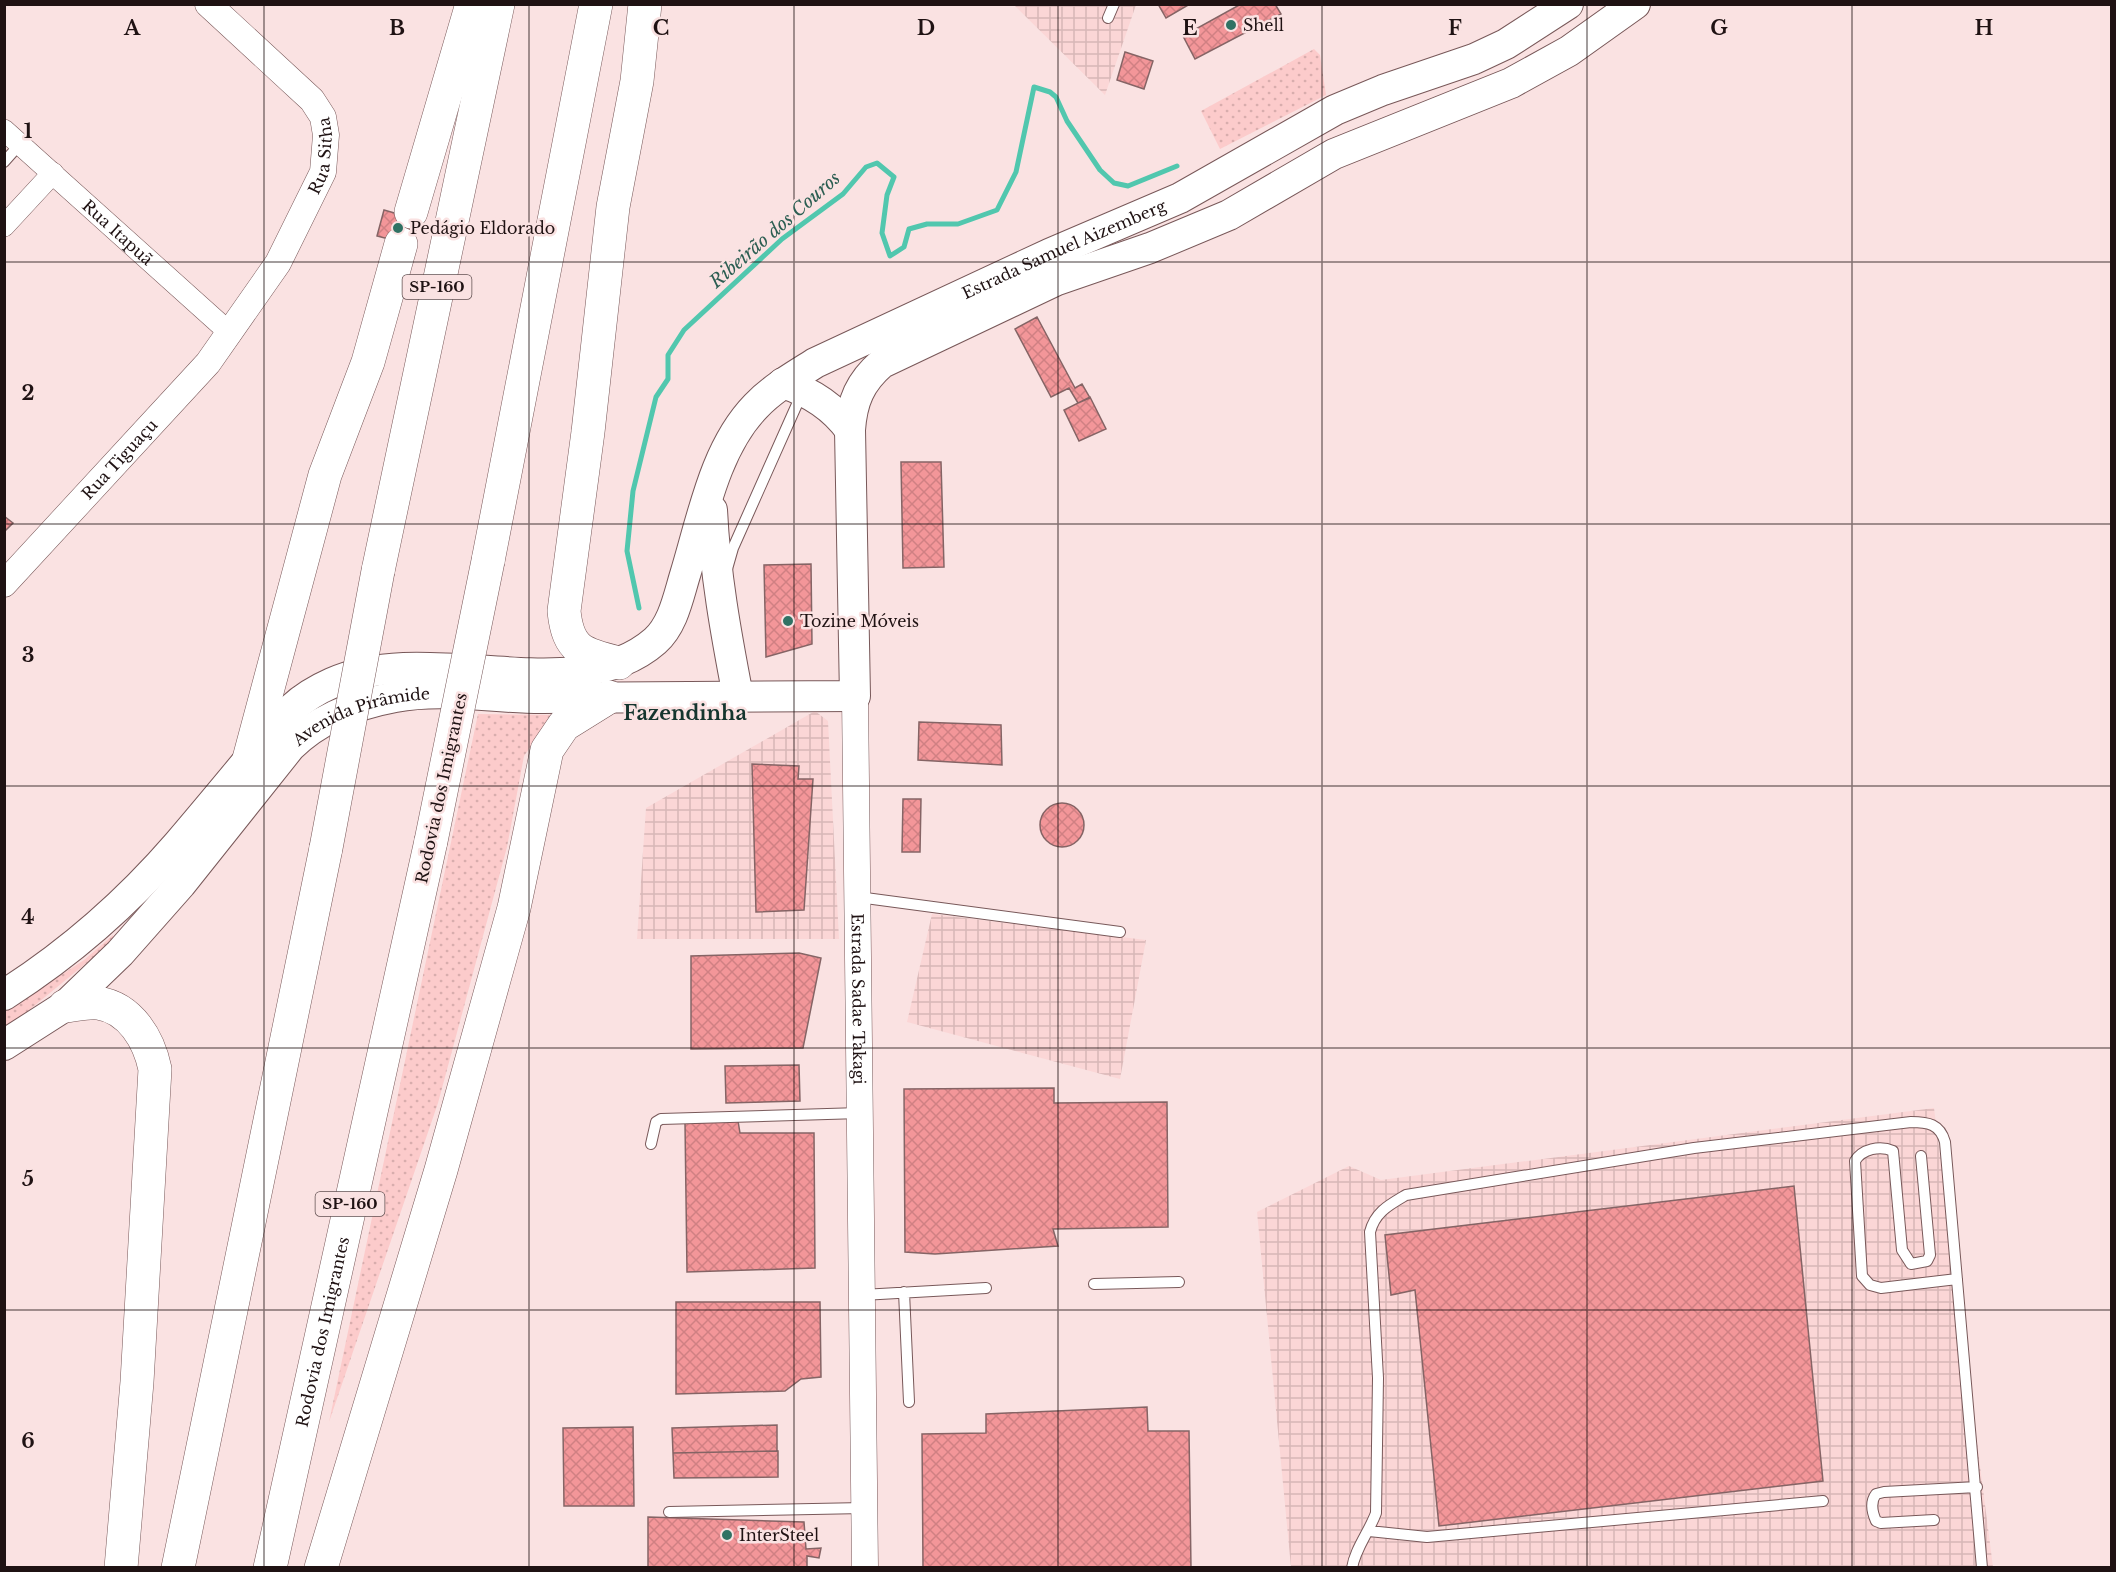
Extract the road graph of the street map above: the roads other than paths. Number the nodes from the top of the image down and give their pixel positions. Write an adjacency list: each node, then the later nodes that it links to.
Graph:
1 (208, 4): 16 (street, Rua Sitha)
2 (472, 4): 13 (highway)
3 (498, 4): 50 (highway, SP-160, bridge)
4 (596, 4): 51 (highway, Rodovia dos Imigrantes / SP-160, bridge)
5 (645, 4): 23 (highway)
6 (1114, 4): 9 (lane)
7 (1568, 4): 17 (main road, Estrada Samuel Aizemberg)
8 (1635, 4): 18 (main road, Estrada Samuel Aizemberg)
9 (1108, 18)
10 (12, 137): 11 (lane); 12 (street, Rua Itapuã)
11 (4, 162)
12 (53, 173): 14 (street); 16 (street, Rua Itapuã)
13 (411, 212)
14 (4, 226)
15 (401, 244): 27 (highway)
16 (231, 334): 20 (street, Rua Tiguaçu)
17 (793, 387): 18 (main road); 19 (main road, Estrada Samuel Aizemberg); 21 (lane)
18 (850, 430): 25 (main road, Estrada Sadae Takagi)
19 (711, 492): 21 (main road); 22 (main road, Estrada Samuel Aizemberg)
20 (4, 584)
21 (720, 601): 24 (main road)
22 (675, 605): 23 (main road, Avenida Pirâmide)
23 (619, 663): 27 (main road, Avenida Pirâmide)
24 (738, 696): 25 (main road, Avenida Pirâmide); 26 (main road, Avenida Pirâmide)
25 (855, 696): 28 (street, Estrada Sadae Takagi)
26 (609, 697): 31 (main road, Avenida Pirâmide); 52 (highway)
27 (249, 759): 30 (main road, Avenida Pirâmide)
28 (857, 897): 29 (lane); 33 (street, Estrada Sadae Takagi)
29 (1120, 932)
30 (4, 996)
31 (65, 1006): 32 (main road, Avenida Pirâmide); 49 (highway)
32 (4, 1045)
33 (860, 1113): 34 (lane); 41 (street, Estrada Sadae Takagi)
34 (651, 1144)
35 (1921, 1156): 36 (lane)
36 (1957, 1279): 43 (lane); 48 (lane)
37 (1179, 1282): 38 (lane)
38 (1094, 1284)
39 (986, 1288): 40 (lane)
40 (904, 1292): 41 (lane); 42 (lane)
41 (862, 1295): 45 (street, Estrada Sadae Takagi)
42 (909, 1402)
43 (1977, 1486): 47 (lane); 55 (lane)
44 (1823, 1501): 48 (lane)
45 (865, 1508): 46 (lane); 53 (street, Estrada Sadae Takagi)
46 (669, 1512)
47 (1934, 1520)
48 (1369, 1531): 54 (lane)
49 (121, 1568)
50 (178, 1568)
51 (270, 1568)
52 (321, 1568)
53 (865, 1568)
54 (1352, 1568)
55 (1982, 1568)

